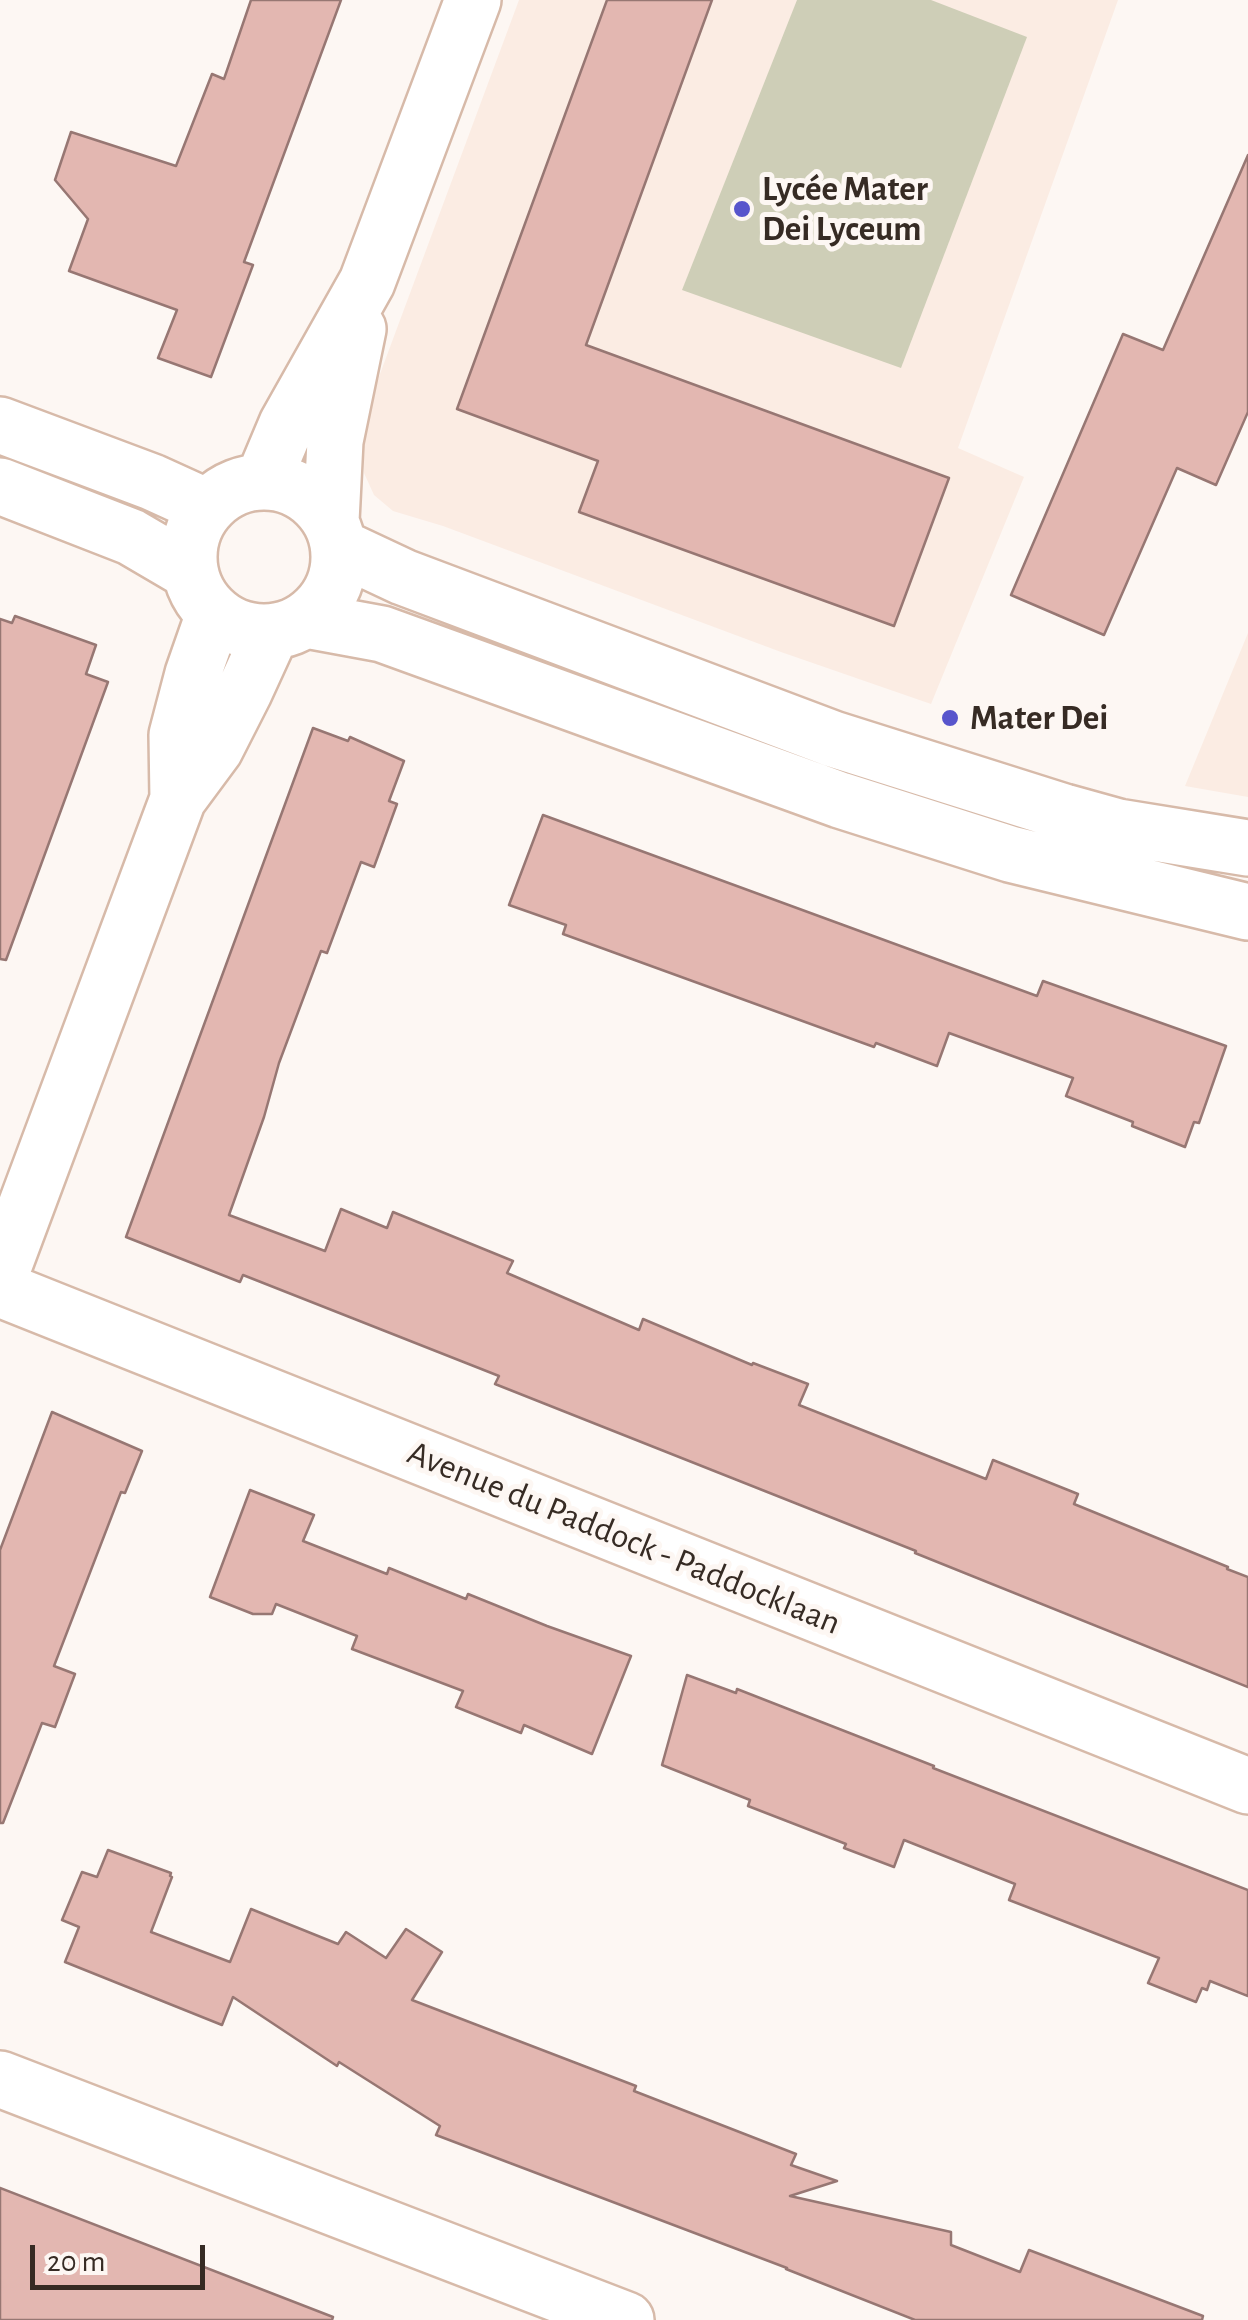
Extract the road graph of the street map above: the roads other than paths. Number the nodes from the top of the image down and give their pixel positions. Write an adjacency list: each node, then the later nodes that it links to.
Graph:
1 (473, 0): 2 (street)
2 (367, 282): 4 (street); 7 (street)
3 (0, 425): 6 (street)
4 (263, 481): 6 (street); 7 (street)
5 (0, 486): 8 (street)
6 (206, 507): 8 (street)
7 (335, 534): 9 (street); 11 (street)
8 (201, 592): 9 (street); 10 (street)
9 (288, 626): 10 (street); 12 (street)
10 (178, 799): 13 (street)
11 (1248, 848)
12 (1248, 912)
13 (0, 1276)
14 (0, 1289): 15 (street, Avenue du Paddock - Paddocklaan)
15 (1248, 1786)
16 (0, 2079): 17 (street)
17 (626, 2320)

